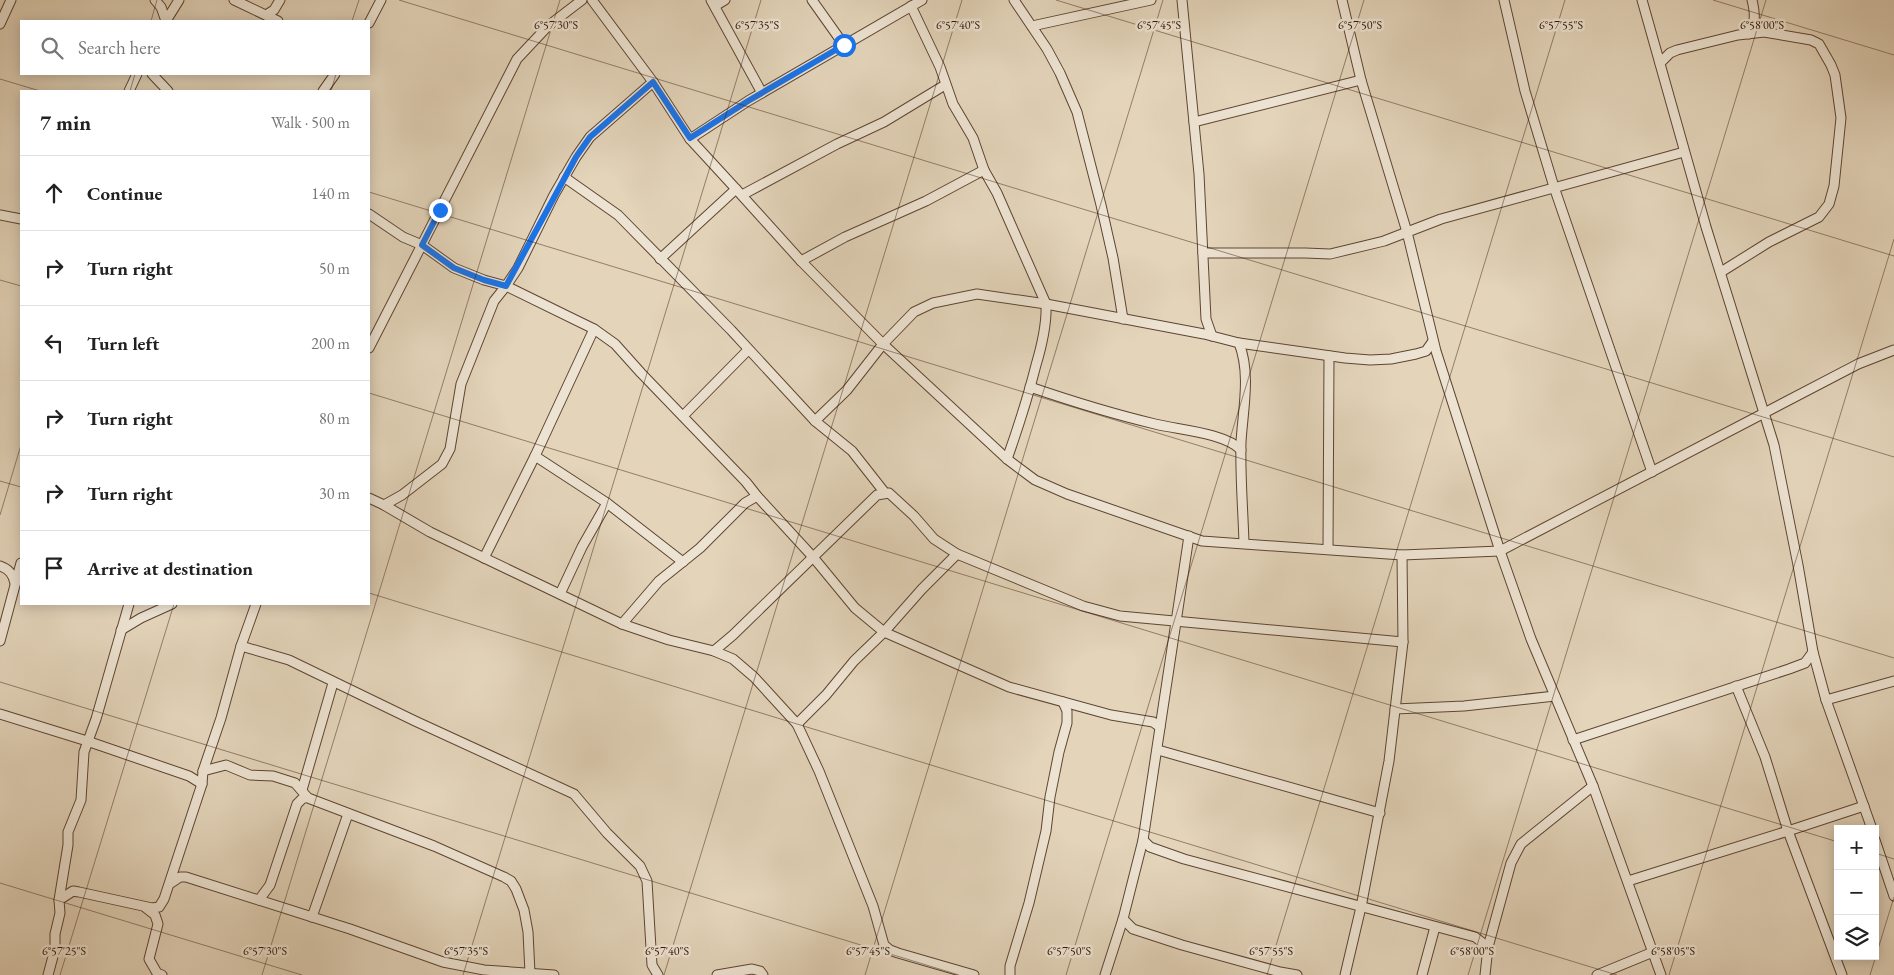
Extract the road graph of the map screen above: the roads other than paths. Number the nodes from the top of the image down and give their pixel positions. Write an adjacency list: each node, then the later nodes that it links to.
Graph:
1 (11, 0): 26 (street)
2 (155, 0): 22 (street)
3 (179, 0): 23 (street)
4 (234, 0): 21 (street)
5 (280, 0): 21 (street)
6 (381, 0): 25 (street)
7 (582, 0): 52 (street)
8 (592, 0): 35 (street)
9 (725, 0): 19 (street)
10 (812, 0): 29 (street)
11 (922, 0): 20 (street)
12 (1014, 0): 27 (street)
13 (1151, 0): 27 (street)
14 (1182, 0): 41 (street)
15 (1342, 0): 34 (street)
16 (1504, 0): 46 (street)
17 (1642, 0): 30 (street)
18 (1752, 0): 28 (street)
19 (713, 3): 40 (street)
20 (911, 6): 29 (street); 36 (street)
21 (266, 15): 24 (street)
22 (166, 20)
23 (167, 20)
24 (276, 20)
25 (370, 21)
26 (0, 24)
27 (1032, 26): 59 (street)
28 (1749, 34): 30 (street); 56 (street)
29 (844, 45): 40 (street)
30 (1660, 63): 43 (street)
31 (137, 75): 37 (street)
32 (153, 75): 38 (street)
33 (334, 75): 39 (street)
34 (1361, 80): 41 (street); 51 (street)
35 (653, 82): 42 (street); 45 (street)
36 (945, 85): 44 (street); 47 (street)
37 (129, 90)
38 (167, 90)
39 (324, 90)
40 (762, 93): 42 (street)
41 (1194, 122): 53 (street)
42 (690, 138): 47 (street)
43 (1684, 152): 46 (street); 56 (street)
44 (984, 170): 55 (street); 58 (street)
45 (564, 177): 54 (street); 57 (street)
46 (1554, 187): 51 (street); 76 (street)
47 (739, 192): 54 (street); 55 (street)
48 (0, 215): 50 (street)
49 (370, 215): 52 (street)
50 (20, 219)
51 (1407, 232): 53 (street); 62 (street)
52 (422, 245): 57 (street); 65 (street)
53 (1203, 253): 61 (street)
54 (660, 259): 66 (street)
55 (801, 261): 64 (street)
56 (1721, 272): 70 (street)
57 (506, 286): 60 (street); 81 (street)
58 (1046, 304): 59 (street); 64 (street); 69 (street)
59 (1123, 319): 61 (street)
60 (594, 329): 71 (street); 74 (street)
61 (1212, 336): 63 (street)
62 (1433, 341): 68 (street); 85 (street)
63 (1239, 343): 68 (street); 73 (street)
64 (883, 344): 72 (street); 75 (street)
65 (370, 346)
66 (748, 350): 71 (street); 72 (street)
67 (1894, 350): 70 (street)
68 (1329, 356): 84 (street)
69 (1030, 387): 73 (street); 75 (street)
70 (1764, 412): 76 (street); 106 (street)
71 (683, 416): 78 (street)
72 (815, 421): 77 (street)
73 (1241, 450): 83 (street)
74 (535, 456): 80 (street); 89 (street)
75 (1007, 459): 82 (street)
76 (1652, 472): 85 (street)
77 (885, 493): 86 (street); 88 (street)
78 (757, 496): 88 (street); 90 (street)
79 (370, 498): 81 (street)
80 (608, 504): 90 (street); 94 (street)
81 (384, 505): 89 (street)
82 (1189, 536): 83 (street); 98 (street)
83 (1244, 543): 84 (street)
84 (1328, 549): 87 (street)
85 (1500, 551): 87 (street); 110 (street)
86 (957, 554): 98 (street); 101 (street)
87 (1402, 554): 103 (street)
88 (813, 557): 101 (street); 105 (street)
89 (484, 558): 94 (street)
90 (683, 562): 99 (street)
91 (0, 566): 93 (street)
92 (20, 567): 93 (street)
93 (15, 586): 102 (street)
94 (560, 594): 99 (street)
95 (129, 605): 100 (street)
96 (170, 605): 100 (street)
97 (256, 605): 104 (street)
98 (1175, 622): 103 (street); 116 (street)
99 (622, 624): 105 (street)
100 (121, 630): 118 (street)
101 (884, 632): 112 (street); 115 (street)
102 (0, 641)
103 (1403, 642): 113 (street)
104 (241, 646): 108 (street); 120 (street)
105 (714, 650): 115 (street)
106 (1813, 652): 109 (street); 111 (street)
107 (1894, 681): 111 (street)
108 (333, 683): 123 (street); 149 (street)
109 (1736, 686): 117 (street); 128 (street)
110 (1555, 696): 113 (street); 117 (street)
111 (1826, 700): 124 (street)
112 (1063, 702): 116 (street); 153 (street)
113 (1395, 709): 125 (street)
114 (0, 714): 118 (street)
115 (797, 724): 152 (street)
116 (1160, 727): 119 (street)
117 (1573, 740): 122 (street)
118 (87, 741): 121 (street); 134 (street)
119 (1158, 750): 125 (street); 129 (street)
120 (203, 771): 121 (street); 123 (street)
121 (202, 784): 132 (street)
122 (1594, 786): 131 (street); 141 (street)
123 (304, 794): 126 (street); 135 (street)
124 (1864, 806): 127 (street); 128 (street)
125 (1380, 813): 136 (street)
126 (348, 814): 138 (street); 144 (street)
127 (1871, 825)
128 (1788, 831): 131 (street); 162 (street)
129 (1142, 840): 136 (street); 139 (street)
130 (1879, 852): 133 (street)
131 (1628, 880): 142 (street)
132 (171, 883): 135 (street); 137 (street)
133 (1894, 896)
134 (59, 900): 137 (street); 145 (street)
135 (259, 900): 138 (street)
136 (1361, 907): 140 (street); 156 (street)
137 (146, 908): 146 (street)
138 (312, 917): 144 (street)
139 (1123, 919): 154 (street); 155 (street)
140 (1435, 927): 141 (street); 157 (street)
141 (1488, 947): 143 (street)
142 (1653, 952): 160 (street); 161 (street)
143 (1485, 962): 158 (street); 159 (street)
144 (530, 973): 147 (street)
145 (48, 975)
146 (162, 975)
147 (554, 975)
148 (647, 975): 149 (street)
149 (659, 975)
150 (717, 975): 151 (street)
151 (764, 975)
152 (974, 975)
153 (1010, 975)
154 (1106, 975)
155 (1297, 975)
156 (1344, 975)
157 (1422, 975)
158 (1485, 975)
159 (1490, 975)
160 (1597, 975)
161 (1661, 975)
162 (1842, 975)

